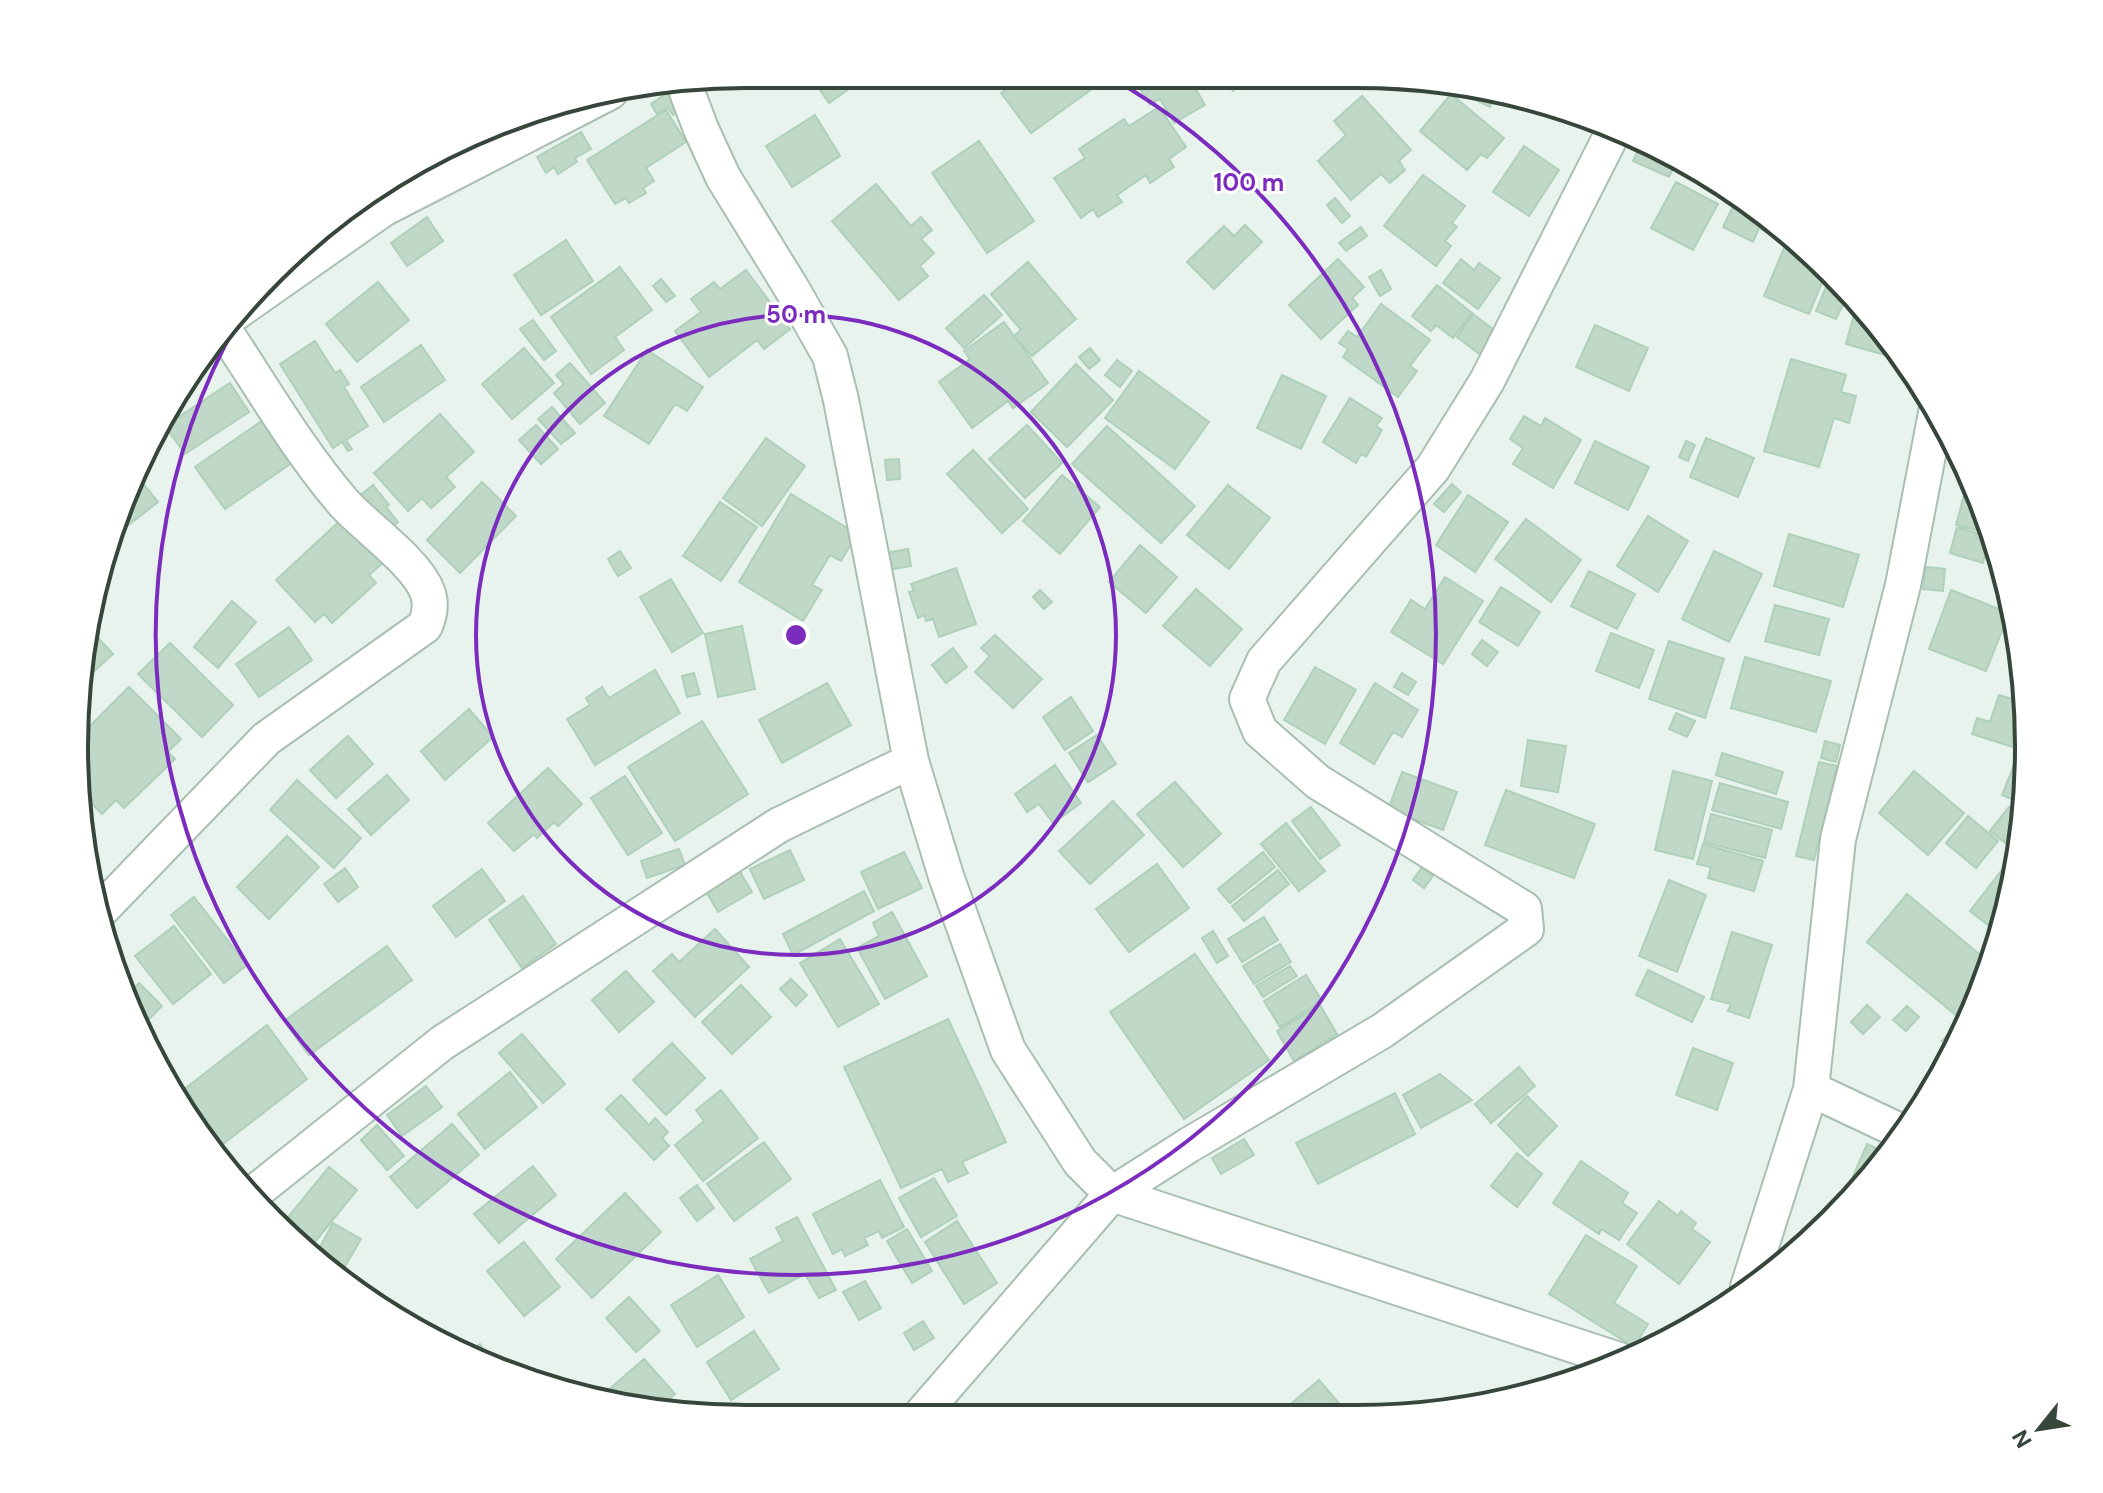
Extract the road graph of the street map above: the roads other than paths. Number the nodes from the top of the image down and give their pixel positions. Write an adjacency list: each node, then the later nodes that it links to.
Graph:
1 (687, 91): 7 (street)
2 (560, 115): 4 (street)
3 (1610, 139): 12 (street)
4 (388, 195)
5 (230, 339): 8 (street)
6 (1933, 429): 9 (street)
7 (911, 761): 11 (street); 12 (street)
8 (107, 904)
9 (1811, 1089): 10 (street); 13 (street)
10 (1893, 1128)
11 (259, 1189)
12 (1112, 1194): 14 (street); 15 (street)
13 (1753, 1272)
14 (1606, 1356)
15 (930, 1405)

